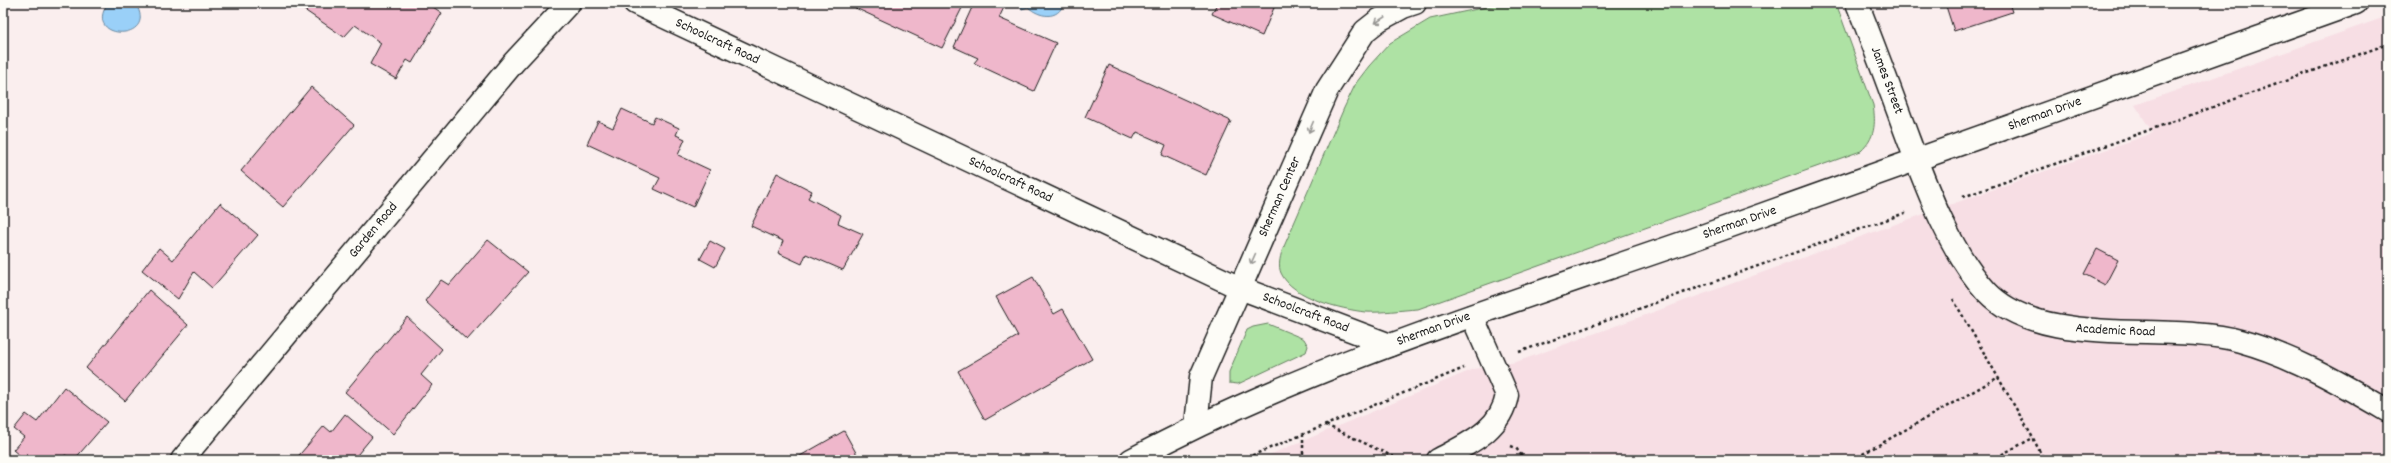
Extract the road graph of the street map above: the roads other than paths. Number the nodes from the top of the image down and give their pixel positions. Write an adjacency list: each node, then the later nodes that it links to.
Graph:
1 (569, 3): 12 (street, Garden Road)
2 (635, 3): 7 (street, Schoolcraft Road)
3 (1415, 3): 7 (street, Sherman Center, one-way to 7)
4 (1857, 3): 6 (street, James Street)
5 (2356, 3): 6 (street, Sherman Drive)
6 (1916, 159): 8 (street, Sherman Drive); 10 (street, Academic Road)
7 (1240, 288): 9 (street, Schoolcraft Road); 11 (street, Sherman Center)
8 (1472, 316): 9 (street, Sherman Drive); 14 (street)
9 (1390, 346): 11 (street, Sherman Drive)
10 (2388, 411)
11 (1196, 425): 13 (street, Sherman Drive)
12 (182, 460)
13 (1131, 460)
14 (1438, 460)

